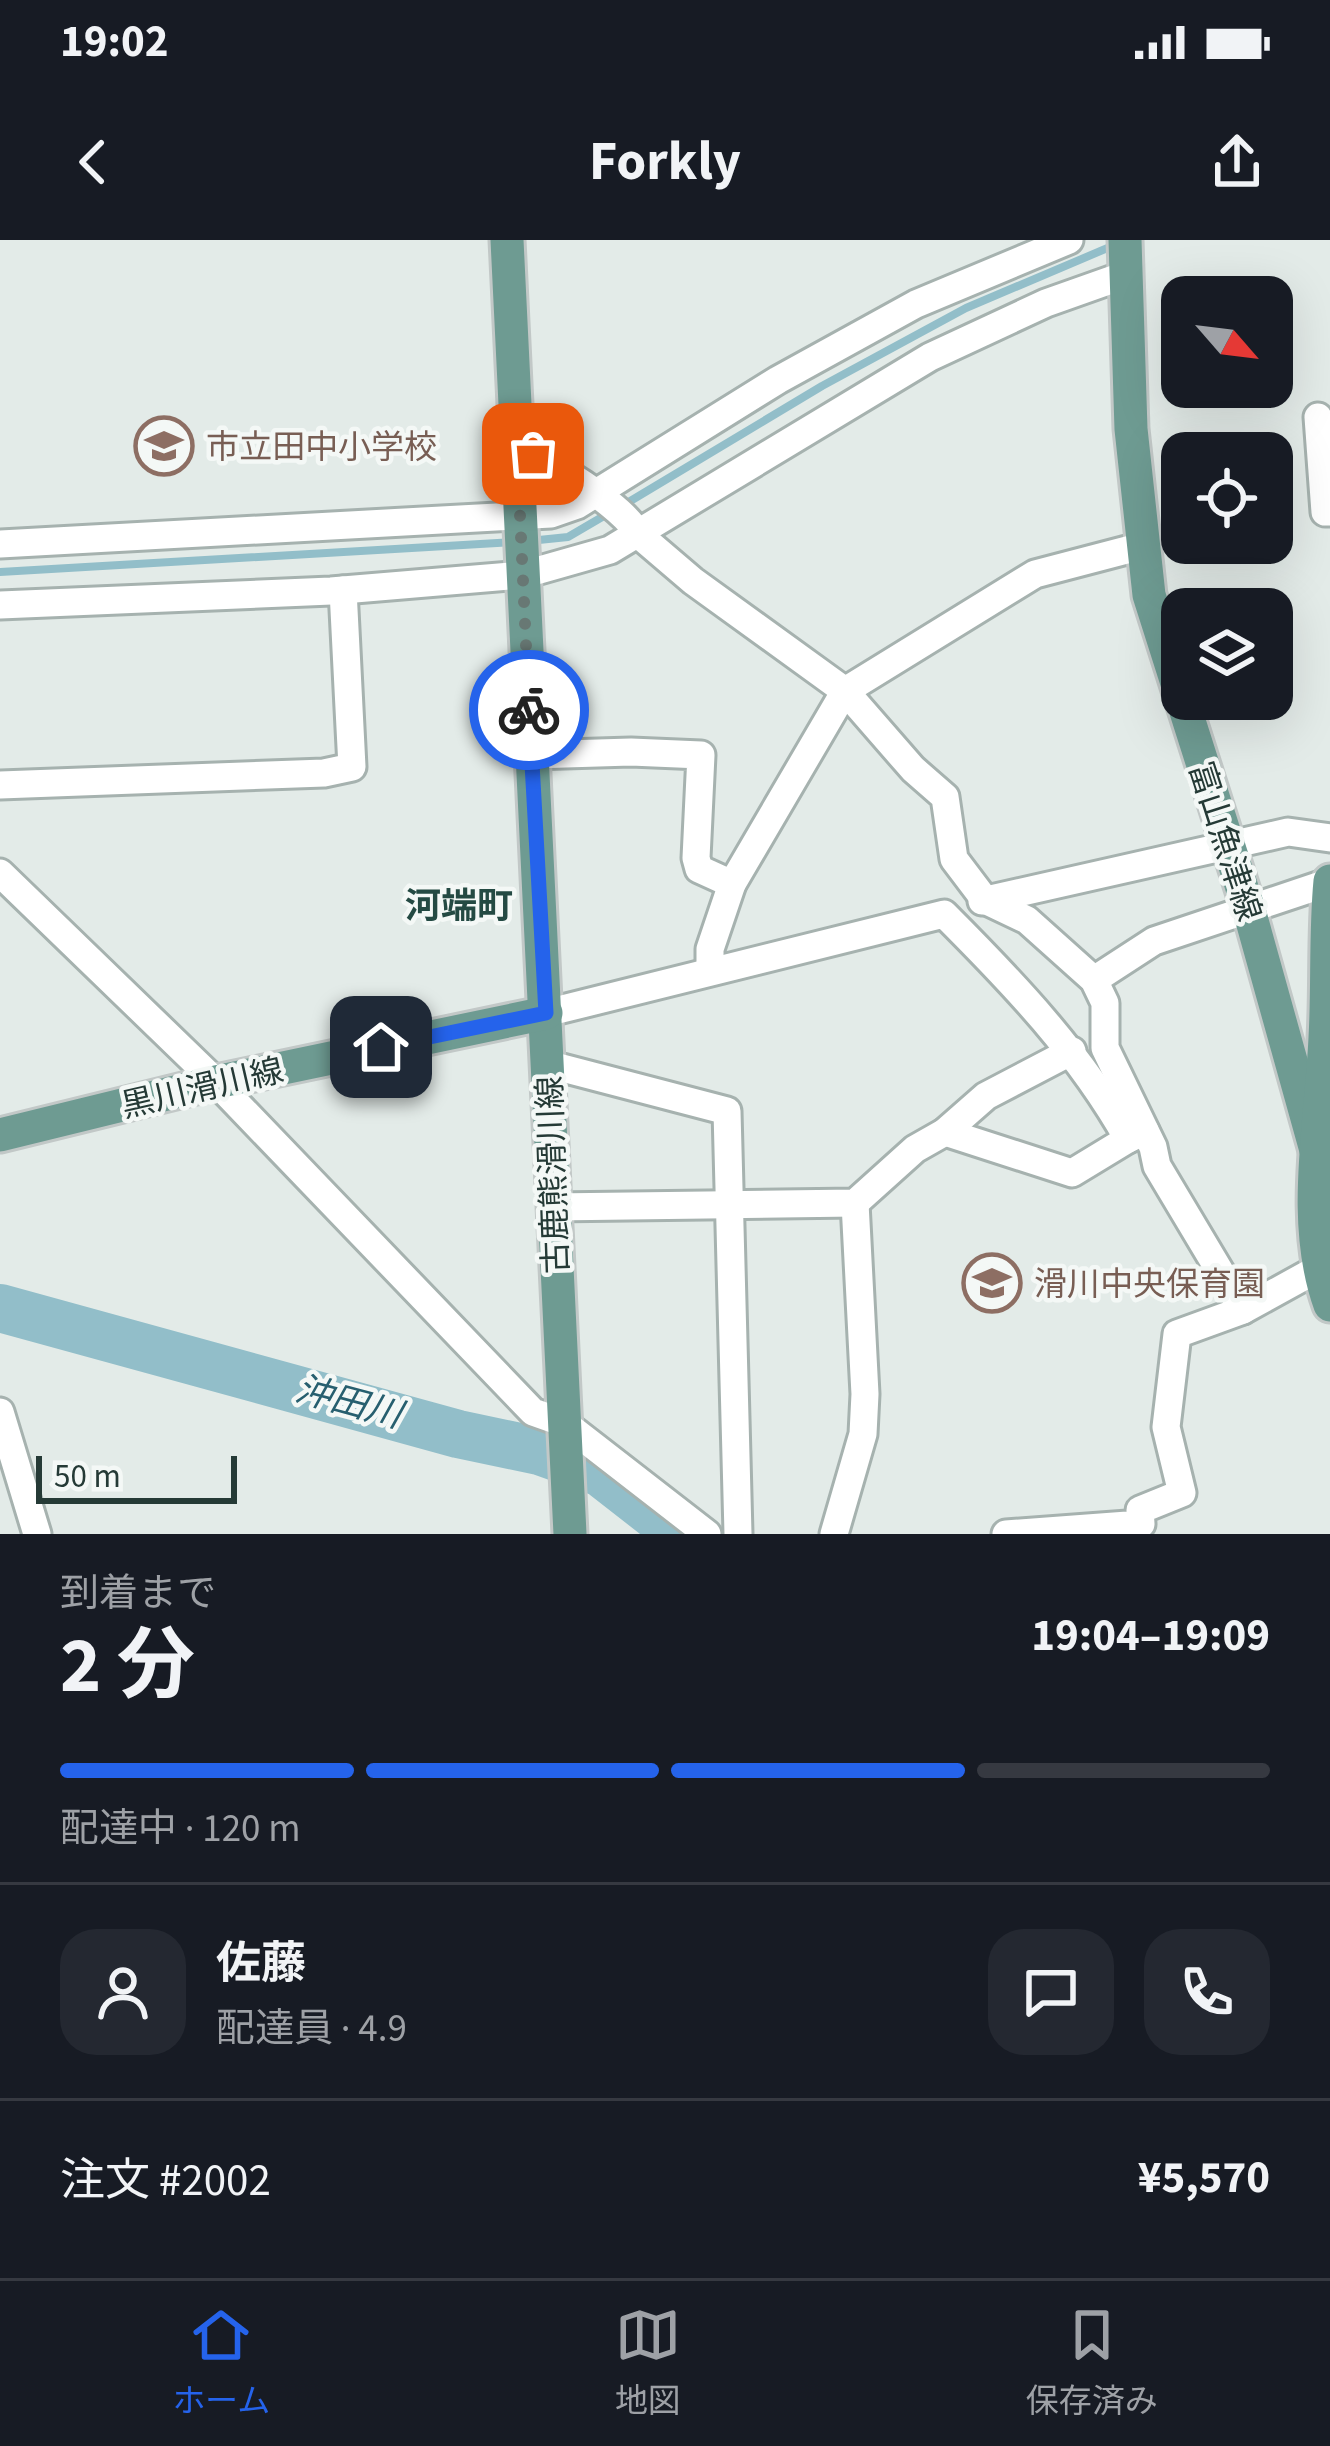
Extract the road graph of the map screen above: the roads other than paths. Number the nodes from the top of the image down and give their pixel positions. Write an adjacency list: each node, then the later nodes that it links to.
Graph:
1 (507, 240): 6 (main road, 古鹿熊滑川線)
2 (1069, 240): 7 (street)
3 (1126, 240): 4 (main road, 富山魚津線)
4 (1125, 275): 10 (street); 12 (main road, 富山魚津線)
5 (1318, 417): 8 (street)
6 (517, 450): 7 (street); 9 (main road, 古鹿熊滑川線)
7 (591, 493): 9 (street); 10 (street)
8 (1330, 512)
9 (520, 518): 11 (street); 13 (main road, 古鹿熊滑川線)
10 (638, 534): 13 (street); 16 (street)
11 (0, 544)
12 (1142, 546): 16 (street); 20 (main road, 富山魚津線)
13 (522, 575): 14 (street); 17 (main road, 古鹿熊滑川線)
14 (343, 590): 15 (street); 18 (street)
15 (0, 605)
16 (845, 691): 23 (street); 24 (street)
17 (532, 755): 23 (street); 29 (main road, 古鹿熊滑川線)
18 (0, 785)
19 (1330, 838): 20 (street)
20 (1229, 848): 24 (street); 25 (main road, 富山魚津線)
21 (0, 873): 32 (street)
22 (1330, 881): 25 (street); 36 (main road, 富山魚津線)
23 (731, 884): 27 (street)
24 (986, 900): 26 (street); 28 (street)
25 (1249, 910): 28 (street); 36 (main road, 富山魚津線)
26 (944, 914): 27 (street); 30 (street)
27 (710, 970): 29 (street)
28 (1094, 980): 35 (street)
29 (546, 1013): 31 (main road, 古鹿熊滑川線); 32 (main road, 黒川滑川線)
30 (1072, 1051): 33 (street); 35 (street)
31 (547, 1064): 38 (street); 39 (main road, 古鹿熊滑川線)
32 (216, 1082): 34 (main road, 黒川滑川線); 44 (street)
33 (946, 1132): 35 (street); 37 (street)
34 (0, 1135)
35 (1137, 1135): 42 (street)
36 (1316, 1154): 40 (main road, 富山魚津線)
37 (855, 1203): 38 (street); 50 (street)
38 (730, 1207): 39 (street); 49 (street)
39 (552, 1208): 44 (main road, 古鹿熊滑川線)
40 (1324, 1265): 41 (main road, 富山魚津線); 42 (street)
41 (1330, 1305)
42 (1243, 1310): 45 (street)
43 (0, 1412): 46 (street)
44 (563, 1432): 47 (main road, 古鹿熊滑川線); 48 (street)
45 (1143, 1529): 51 (street)
46 (37, 1534)
47 (570, 1534)
48 (707, 1534)
49 (738, 1534)
50 (833, 1534)
51 (1006, 1534)

